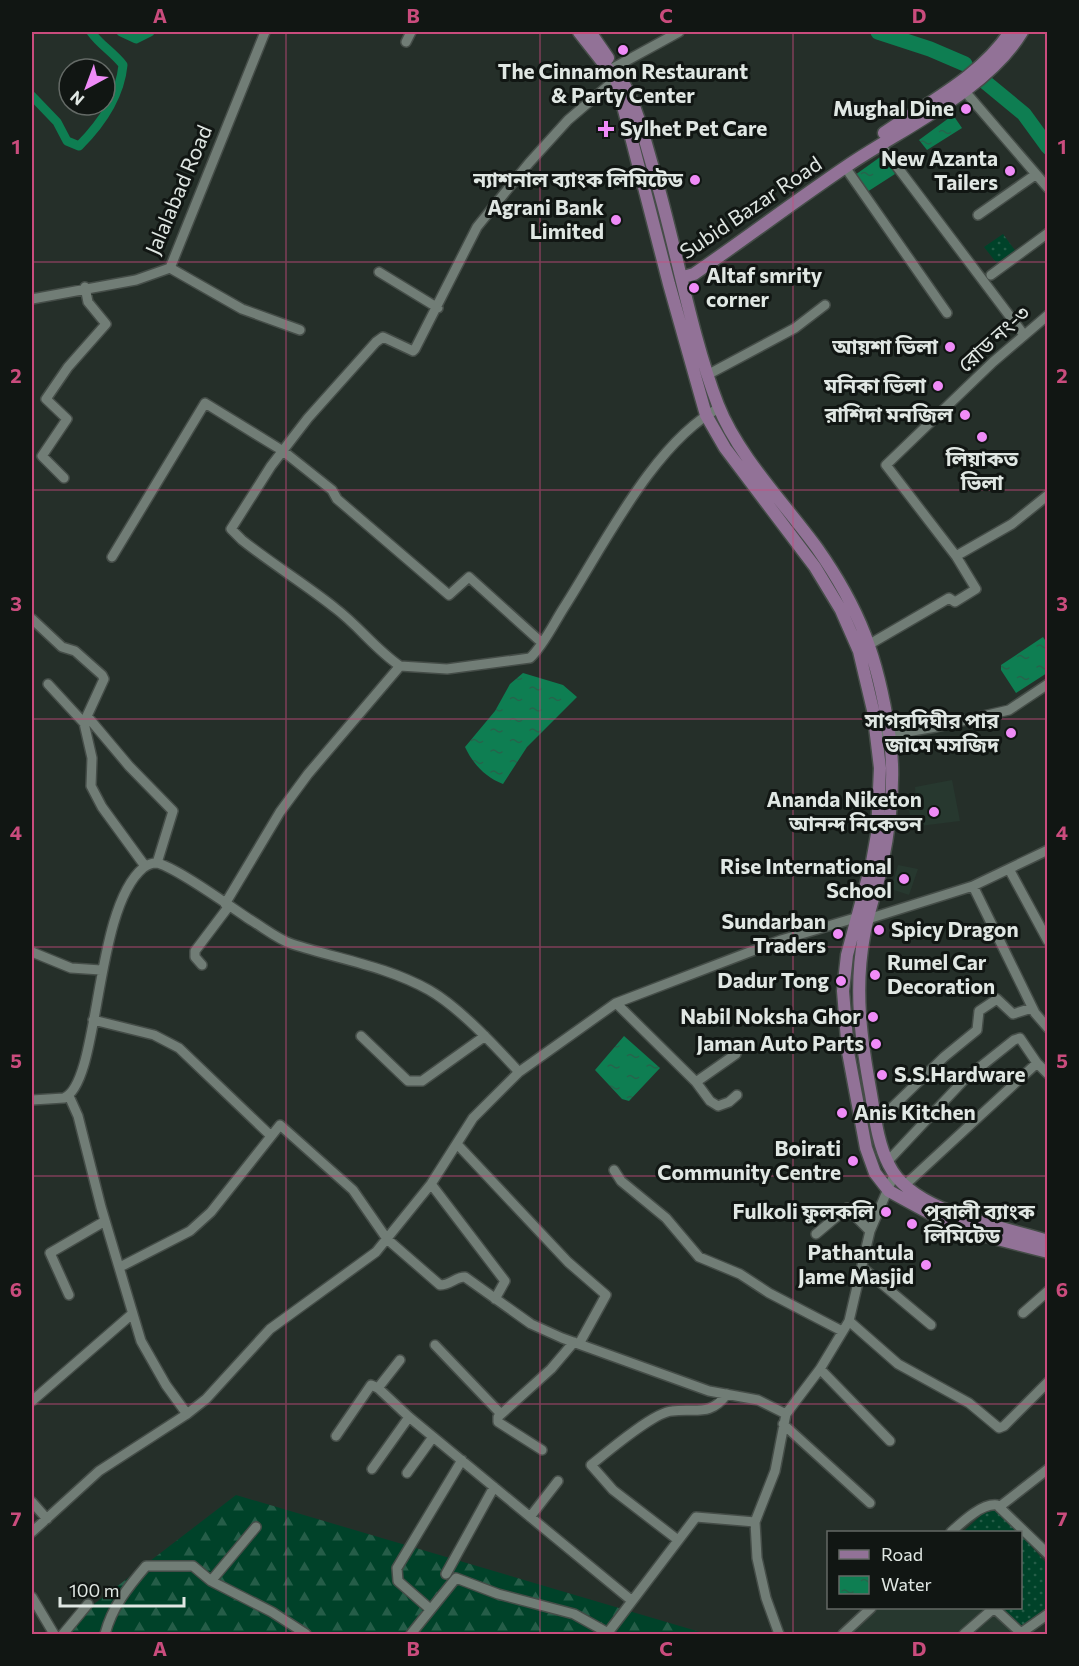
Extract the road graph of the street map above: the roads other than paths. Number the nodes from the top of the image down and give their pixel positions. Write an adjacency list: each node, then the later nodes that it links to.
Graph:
1 (265, 32): 17 (street, Jalalabad Road)
2 (411, 32): 8 (street)
3 (579, 32): 9 (main road)
4 (590, 32): 9 (main road)
5 (679, 32): 9 (street)
6 (1010, 32): 10 (main road, Subid Bazar Road)
7 (1022, 32): 10 (main road, Subid Bazar Road)
8 (406, 42)
9 (615, 73): 20 (main road); 21 (main road); 25 (street)
10 (962, 88): 11 (main road, Subid Bazar Road); 13 (street); 20 (main road, Subid Bazar Road)
11 (880, 144): 12 (main road, Subid Bazar Road); 29 (street)
12 (845, 167): 20 (main road, Subid Bazar Road); 26 (street)
13 (1035, 175): 14 (street); 15 (street)
14 (1047, 188)
15 (978, 215)
16 (1047, 232): 19 (street)
17 (170, 268): 22 (street, Jalalabad Road); 28 (street)
18 (379, 272): 25 (street)
19 (991, 275)
20 (683, 277): 21 (street); 30 (main road)
21 (669, 284): 32 (main road)
22 (85, 287): 23 (street, Jalalabad Road); 34 (street)
23 (32, 299)
24 (825, 305): 30 (street)
25 (438, 308): 33 (street)
26 (947, 313)
27 (1047, 315): 29 (street, রোড নং-৩)
28 (300, 330)
29 (1024, 335): 36 (street, রোড নং-৩)
30 (709, 374): 31 (main road)
31 (719, 408): 32 (street); 40 (main road)
32 (706, 414): 39 (street); 46 (main road)
33 (283, 451): 37 (street); 39 (street); 41 (street)
34 (64, 478)
35 (1047, 495): 36 (street)
36 (956, 556): 40 (street)
37 (112, 557)
38 (32, 619): 44 (street)
39 (541, 642): 41 (street)
40 (870, 644): 45 (main road)
41 (400, 666): 52 (street)
42 (48, 684): 44 (street)
43 (1047, 684): 45 (street)
44 (86, 720): 48 (street); 49 (street)
45 (890, 735): 46 (street); 54 (main road)
46 (876, 737): 53 (main road)
47 (1047, 850): 50 (street)
48 (157, 863): 49 (street); 52 (street)
49 (145, 866): 58 (street)
50 (1009, 868): 51 (street); 55 (street)
51 (973, 886): 54 (street); 60 (street)
52 (227, 905): 57 (street); 64 (street)
53 (855, 918): 54 (street); 59 (street); 81 (main road)
54 (868, 919): 73 (main road)
55 (1047, 941)
56 (32, 952): 58 (street)
57 (202, 965)
58 (101, 970): 61 (street)
59 (616, 1003): 67 (street); 69 (street)
60 (1032, 1008): 62 (street); 73 (street)
61 (93, 1020): 71 (street); 74 (street)
62 (1047, 1028)
63 (361, 1036): 64 (street)
64 (484, 1036): 67 (street)
65 (736, 1054): 69 (street)
66 (1037, 1063): 68 (street); 76 (street); 80 (street)
67 (519, 1072): 75 (street)
68 (1047, 1074)
69 (696, 1082): 70 (street)
70 (738, 1095)
71 (69, 1096): 72 (street); 82 (street)
72 (32, 1100)
73 (876, 1123): 76 (main road)
74 (270, 1135): 85 (street); 89 (street)
75 (457, 1144): 79 (street); 99 (street)
76 (887, 1162): 78 (main road)
77 (614, 1170): 98 (street)
78 (894, 1175): 80 (main road); 81 (street)
79 (431, 1184): 85 (street); 93 (street)
80 (905, 1185): 87 (main road)
81 (889, 1191): 83 (street); 87 (main road)
82 (105, 1221): 89 (street); 92 (street)
83 (870, 1231): 84 (street); 90 (street)
84 (816, 1234)
85 (387, 1239): 93 (street); 107 (street)
86 (1047, 1241): 87 (main road)
87 (1031, 1242): 88 (main road)
88 (1047, 1252)
89 (120, 1267): 95 (street)
90 (862, 1268): 96 (street); 97 (street)
91 (1047, 1291): 94 (street)
92 (69, 1295)
93 (495, 1299): 99 (street)
94 (1023, 1313)
95 (132, 1314): 106 (street); 107 (street)
96 (849, 1321): 98 (street); 103 (street)
97 (931, 1325)
98 (842, 1331): 102 (street)
99 (576, 1343): 105 (street); 108 (street)
100 (435, 1345): 108 (street)
101 (400, 1360): 104 (street)
102 (820, 1369): 110 (street); 113 (street)
103 (1047, 1382)
104 (378, 1388): 109 (street); 111 (street)
105 (727, 1394): 110 (street); 130 (street)
106 (32, 1401)
107 (188, 1414): 125 (street)
108 (501, 1414): 114 (street)
109 (409, 1417): 112 (street); 117 (street)
110 (784, 1419): 122 (street); 126 (street)
111 (336, 1436)
112 (433, 1437): 115 (street); 118 (street)
113 (890, 1441)
114 (542, 1450)
115 (462, 1460): 120 (street); 137 (street)
116 (1047, 1468): 123 (street)
117 (372, 1469)
118 (406, 1473)
119 (558, 1481): 124 (street)
120 (494, 1487): 124 (street); 132 (street)
121 (32, 1502): 125 (street)
122 (870, 1503)
123 (1003, 1504)
124 (530, 1517): 135 (street)
125 (47, 1519): 129 (street)
126 (755, 1522): 130 (street); 148 (street)
127 (256, 1527): 133 (street)
128 (954, 1531): 131 (street)
129 (32, 1532)
130 (678, 1540): 135 (street)
131 (1047, 1554)
132 (446, 1574)
133 (210, 1581): 145 (street); 146 (street)
134 (32, 1597): 143 (street)
135 (631, 1600): 142 (street)
136 (88, 1604): 144 (street)
137 (430, 1609): 142 (street); 147 (street)
138 (870, 1609): 149 (street)
139 (993, 1609): 150 (street)
140 (995, 1609): 141 (street)
141 (1047, 1614)
142 (608, 1634)
143 (54, 1635)
144 (63, 1635)
145 (105, 1635)
146 (306, 1635)
147 (411, 1635)
148 (779, 1635)
149 (843, 1635)
150 (964, 1635)

